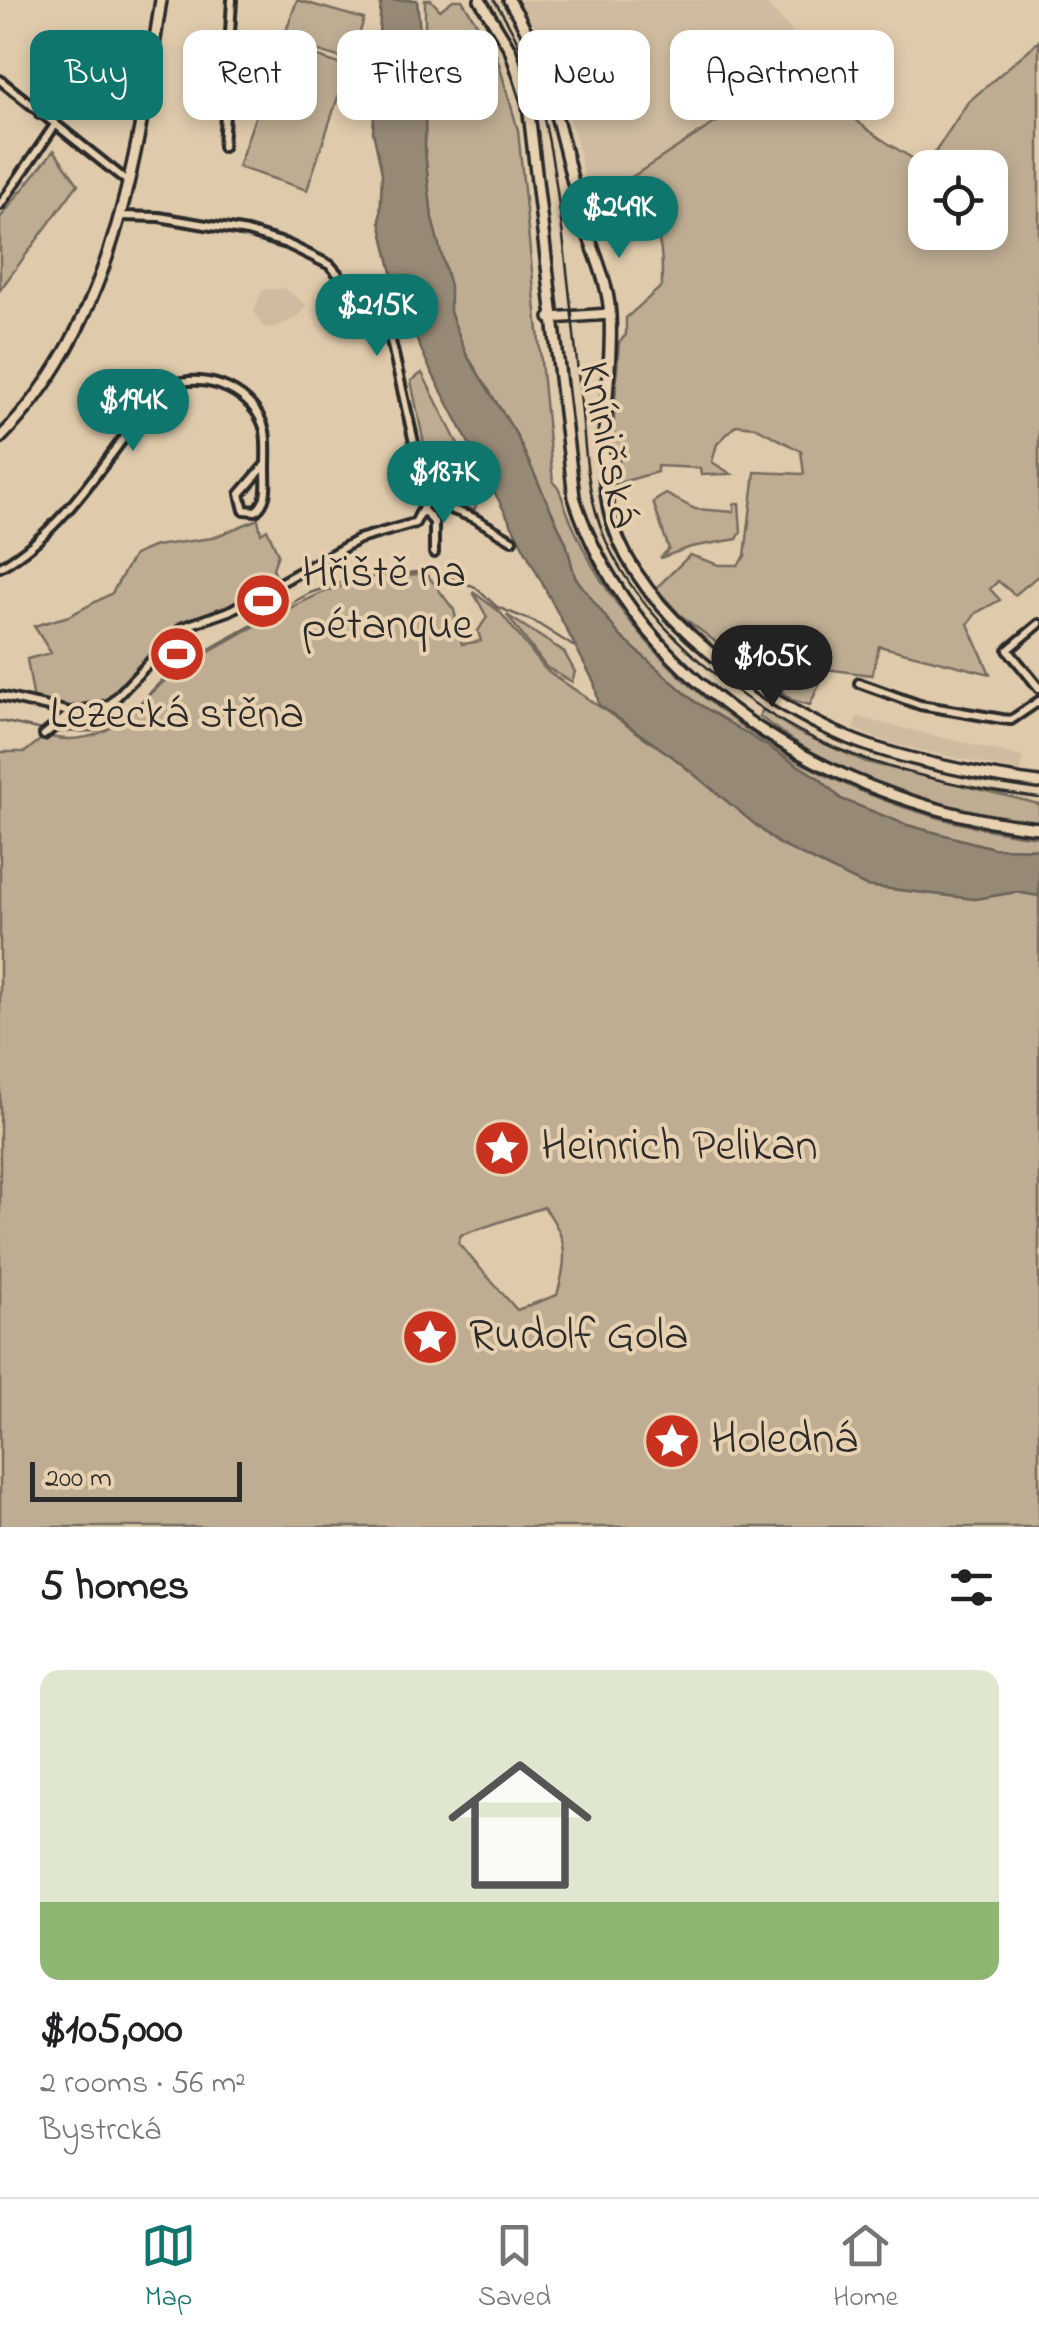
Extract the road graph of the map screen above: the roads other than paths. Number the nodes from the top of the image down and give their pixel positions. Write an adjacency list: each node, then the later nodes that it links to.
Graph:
1 (161, 0): 10 (street)
2 (232, 0): 9 (street)
3 (480, 0): 14 (street, Kníničská)
4 (509, 0): 13 (street)
5 (0, 80): 6 (street)
6 (30, 106)
7 (48, 120): 8 (street)
8 (55, 126): 10 (street); 11 (street)
9 (222, 147)
10 (128, 182): 12 (street)
11 (0, 205)
12 (120, 216): 15 (street); 17 (street)
13 (610, 314): 14 (street); 31 (street)
14 (550, 318): 32 (street, Kníničská)
15 (3, 431)
16 (266, 464): 16 (street); 23 (street)
17 (427, 500): 18 (street); 20 (street)
18 (425, 512): 22 (street); 29 (street)
19 (488, 513): 20 (street)
20 (474, 518): 21 (street)
21 (512, 540)
22 (434, 553)
23 (0, 566)
24 (1039, 624): 26 (street)
25 (858, 683): 28 (street)
26 (1039, 688)
27 (0, 696): 29 (street)
28 (1039, 701)
29 (72, 712): 30 (street)
30 (44, 735)
31 (1039, 783)
32 (1039, 828)

